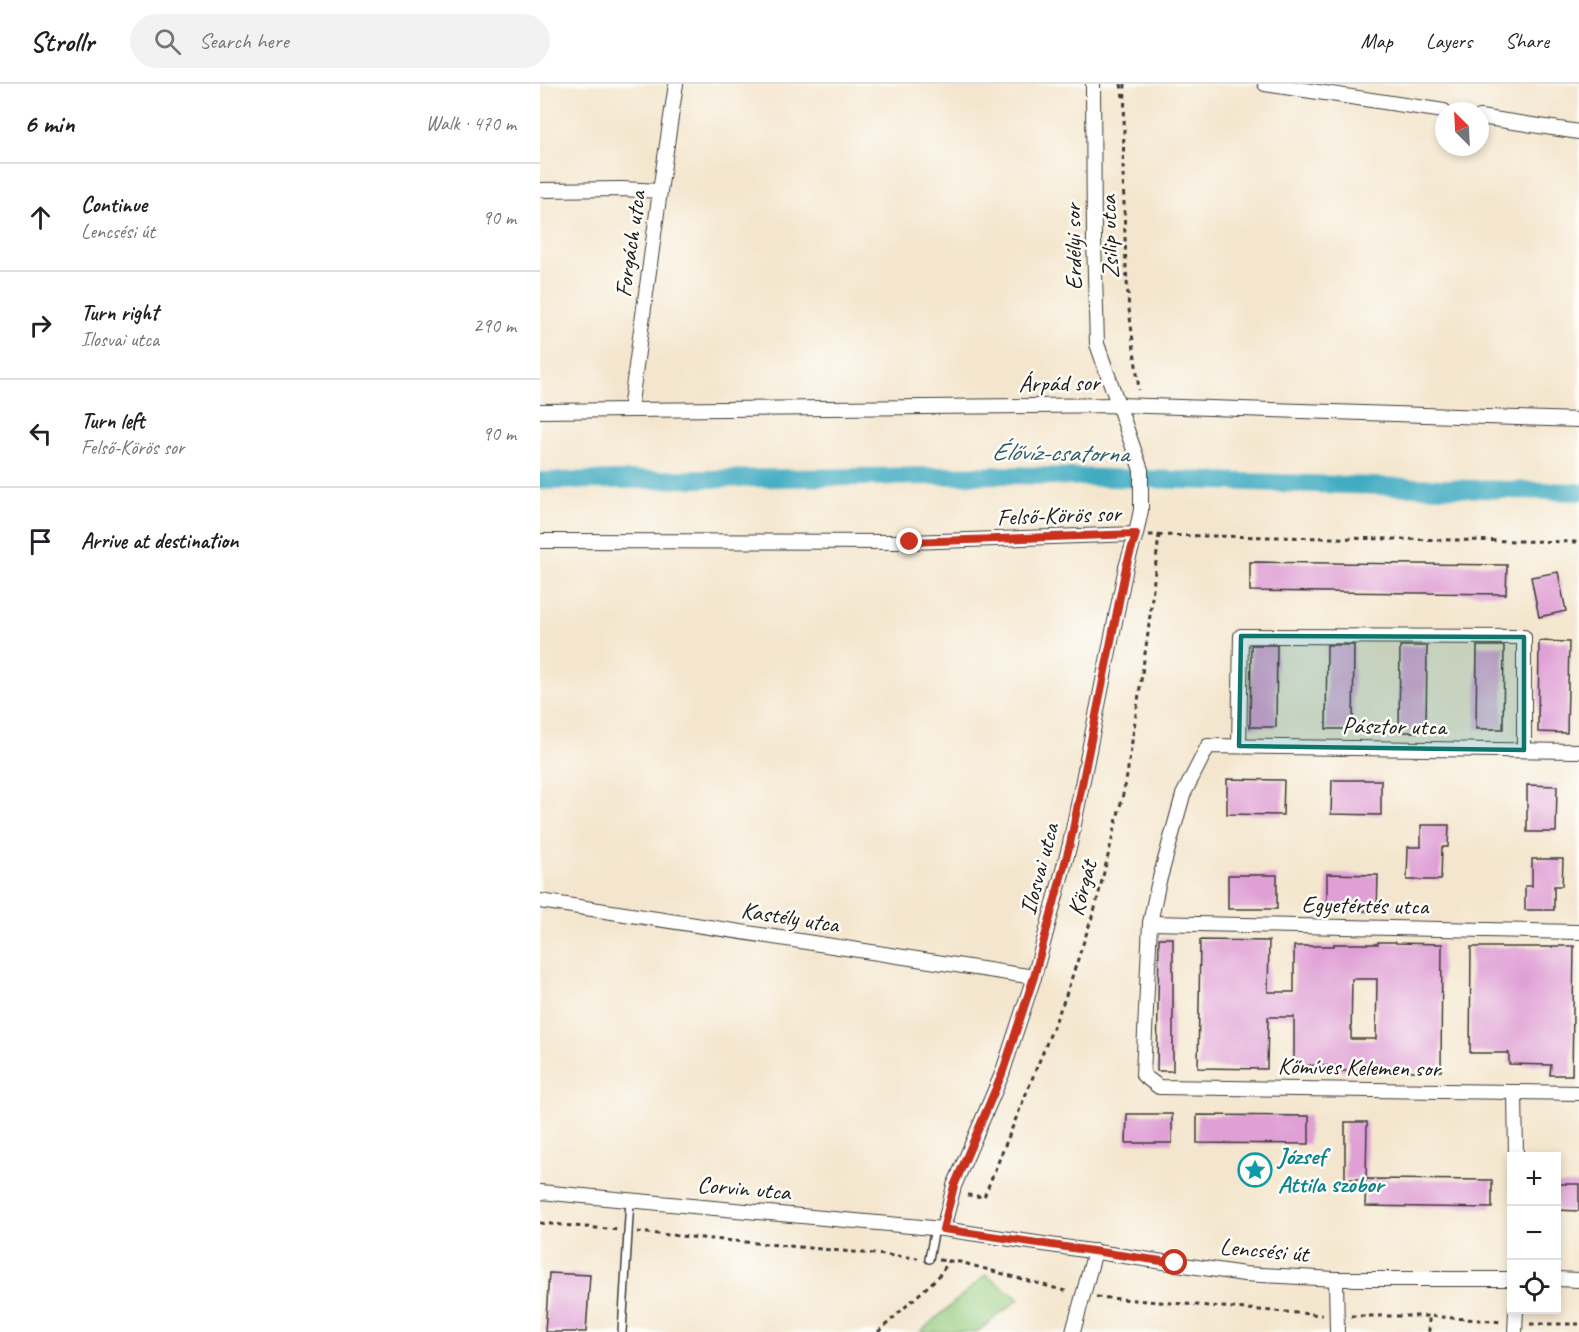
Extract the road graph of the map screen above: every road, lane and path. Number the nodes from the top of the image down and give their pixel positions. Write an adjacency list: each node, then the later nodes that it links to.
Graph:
1 (676, 84): 9 (street, Forgách utca)
2 (1094, 84): 11 (street, Erdélyi sor)
3 (1123, 84): 10 (path, Zsilip utca)
4 (1265, 84): 5 (street)
5 (1435, 110)
6 (1489, 118): 7 (street)
7 (1579, 132)
8 (540, 190): 9 (street)
9 (660, 191): 12 (street, Forgách utca)
10 (1139, 387)
11 (1119, 405): 12 (street, Árpád sor); 14 (street, Árpád sor); 15 (street, Erdélyi sor)
12 (630, 410): 13 (street, Árpád sor)
13 (540, 411)
14 (1579, 420)
15 (1141, 470): 16 (street, Ilosvai utca)
16 (1136, 534): 17 (path, Felső-Körös sor); 18 (street, Felső-Körös sor); 26 (street, Ilosvai utca)
17 (1160, 535): 19 (path, Felső-Körös sor); 31 (path, Körgát)
18 (540, 542)
19 (1579, 542)
20 (1239, 746): 21 (street, Pásztor utca); 21 (street); 24 (street, Pásztor utca)
21 (1524, 750): 22 (street, Pásztor utca)
22 (1579, 751)
23 (540, 901): 26 (street, Kastély utca)
24 (1150, 923): 25 (street, Egyetértés utca); 27 (street, Kőmíves Kelemen sor)
25 (1579, 932)
26 (1034, 977): 34 (street, Ilosvai utca)
27 (1515, 1092): 28 (street, Kőmíves Kelemen sor); 29 (street)
28 (1579, 1093)
29 (1516, 1152)
30 (540, 1192): 32 (street, Corvin utca)
31 (966, 1195)
32 (630, 1200): 34 (street, Corvin utca); 35 (lane)
33 (540, 1223): 35 (path)
34 (939, 1229): 36 (street, Lencsési út); 37 (lane)
35 (628, 1231): 37 (path); 48 (lane)
36 (1095, 1251): 39 (street, Lencsési út); 43 (street)
37 (929, 1259): 38 (path)
38 (949, 1261): 43 (path); 49 (path)
39 (1336, 1279): 40 (street, Lencsési út); 44 (street)
40 (1507, 1279)
41 (1561, 1279): 42 (street)
42 (1579, 1280)
43 (1083, 1296): 44 (path); 50 (street)
44 (1337, 1316): 45 (path); 51 (street)
45 (1429, 1316): 46 (path); 52 (path)
46 (1516, 1322): 47 (path)
47 (1579, 1324)
48 (622, 1332)
49 (878, 1332)
50 (1073, 1332)
51 (1336, 1332)
52 (1429, 1332)

